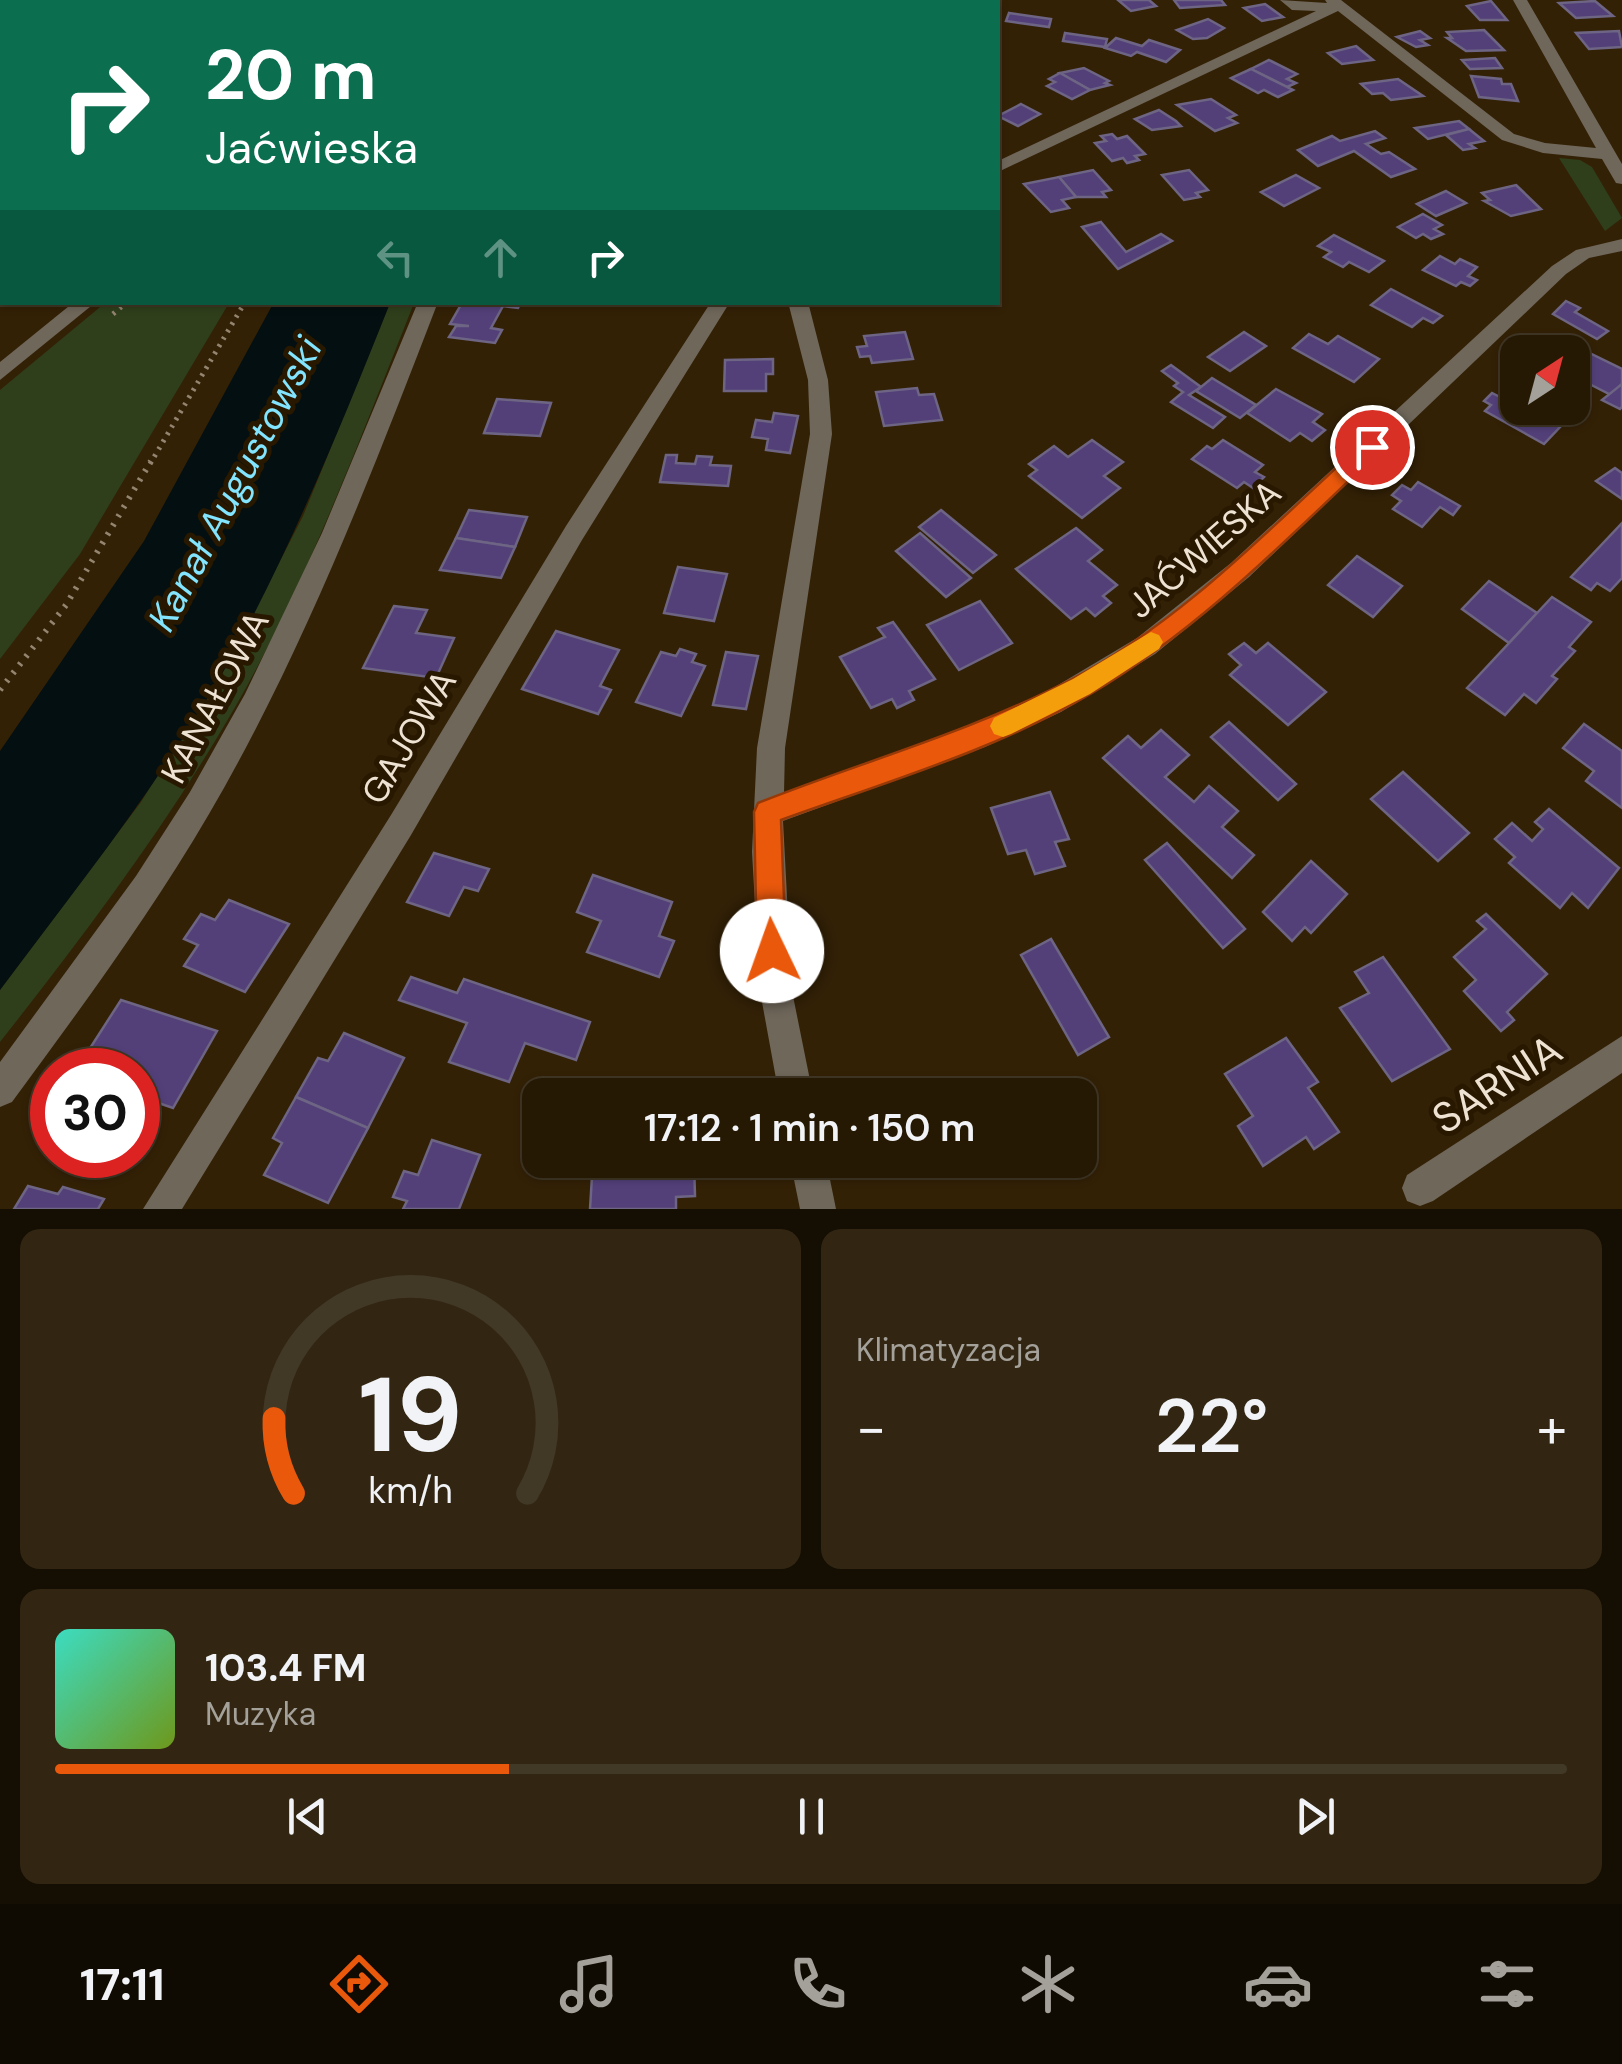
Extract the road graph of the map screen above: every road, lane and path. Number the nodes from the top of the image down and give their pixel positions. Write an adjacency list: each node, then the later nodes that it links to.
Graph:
1 (1288, 0): 3 (street)
2 (1520, 0): 4 (street)
3 (1334, 3): 4 (street); 5 (street)
4 (1607, 154): 6 (street)
5 (1000, 166)
6 (1622, 179)
7 (1622, 245): 15 (street, JAĆWIESKA)
8 (83, 305): 13 (street)
9 (243, 305): 14 (path)
10 (427, 305): 18 (street, KANAŁOWA)
11 (719, 305): 21 (street, GAJOWA)
12 (799, 305): 15 (street)
13 (0, 373)
14 (0, 690)
15 (768, 812): 17 (street)
16 (1622, 1053): 20 (street, SARNIA)
17 (793, 1078)
18 (0, 1090)
19 (812, 1178): 22 (street)
20 (1420, 1188)
21 (160, 1209)
22 (818, 1209)

